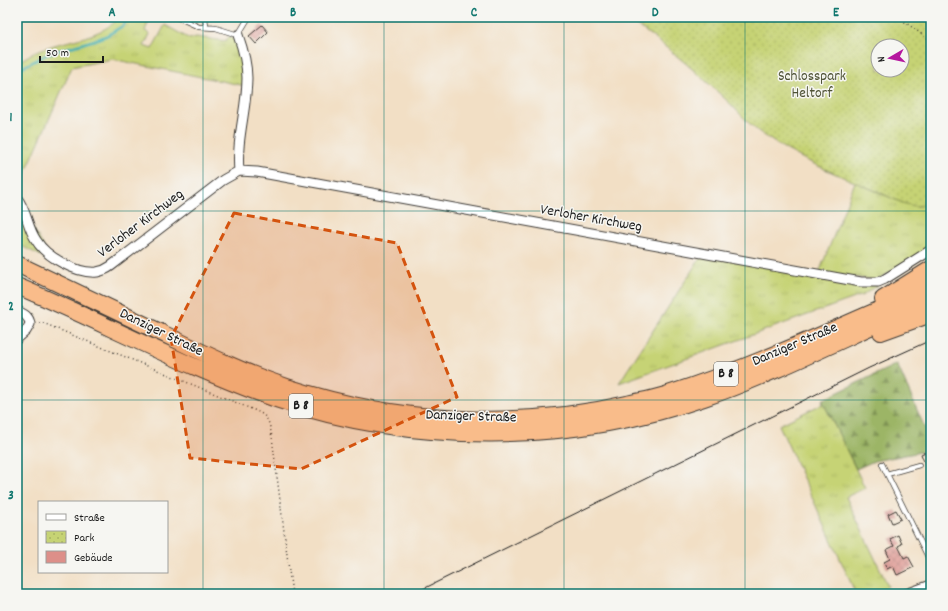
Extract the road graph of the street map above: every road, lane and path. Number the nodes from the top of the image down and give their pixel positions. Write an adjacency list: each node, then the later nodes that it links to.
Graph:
1 (177, 17): 5 (lane)
2 (205, 17): 5 (lane)
3 (249, 17): 6 (lane)
4 (898, 17): 7 (path)
5 (206, 27): 6 (lane)
6 (238, 35): 8 (street)
7 (931, 41)
8 (239, 170): 9 (street, Verloher Kirchweg); 10 (street, Verloher Kirchweg)
9 (17, 198)
10 (931, 250)
11 (17, 264): 19 (highway, Danziger Straße / B 8)
12 (931, 269): 19 (highway)
13 (17, 286): 21 (highway, Danziger Straße / B 8)
14 (931, 287): 19 (highway, Danziger Straße / B 8)
15 (931, 300): 21 (highway, Danziger Straße / B 8)
16 (17, 312): 18 (street)
17 (931, 314): 21 (highway)
18 (30, 324): 20 (street); 27 (path)
19 (843, 324)
20 (17, 339)
21 (806, 357)
22 (882, 464): 24 (lane)
23 (918, 465): 24 (lane)
24 (887, 474): 25 (lane)
25 (931, 563)
26 (931, 585): 28 (street)
27 (292, 594)
28 (906, 594)

